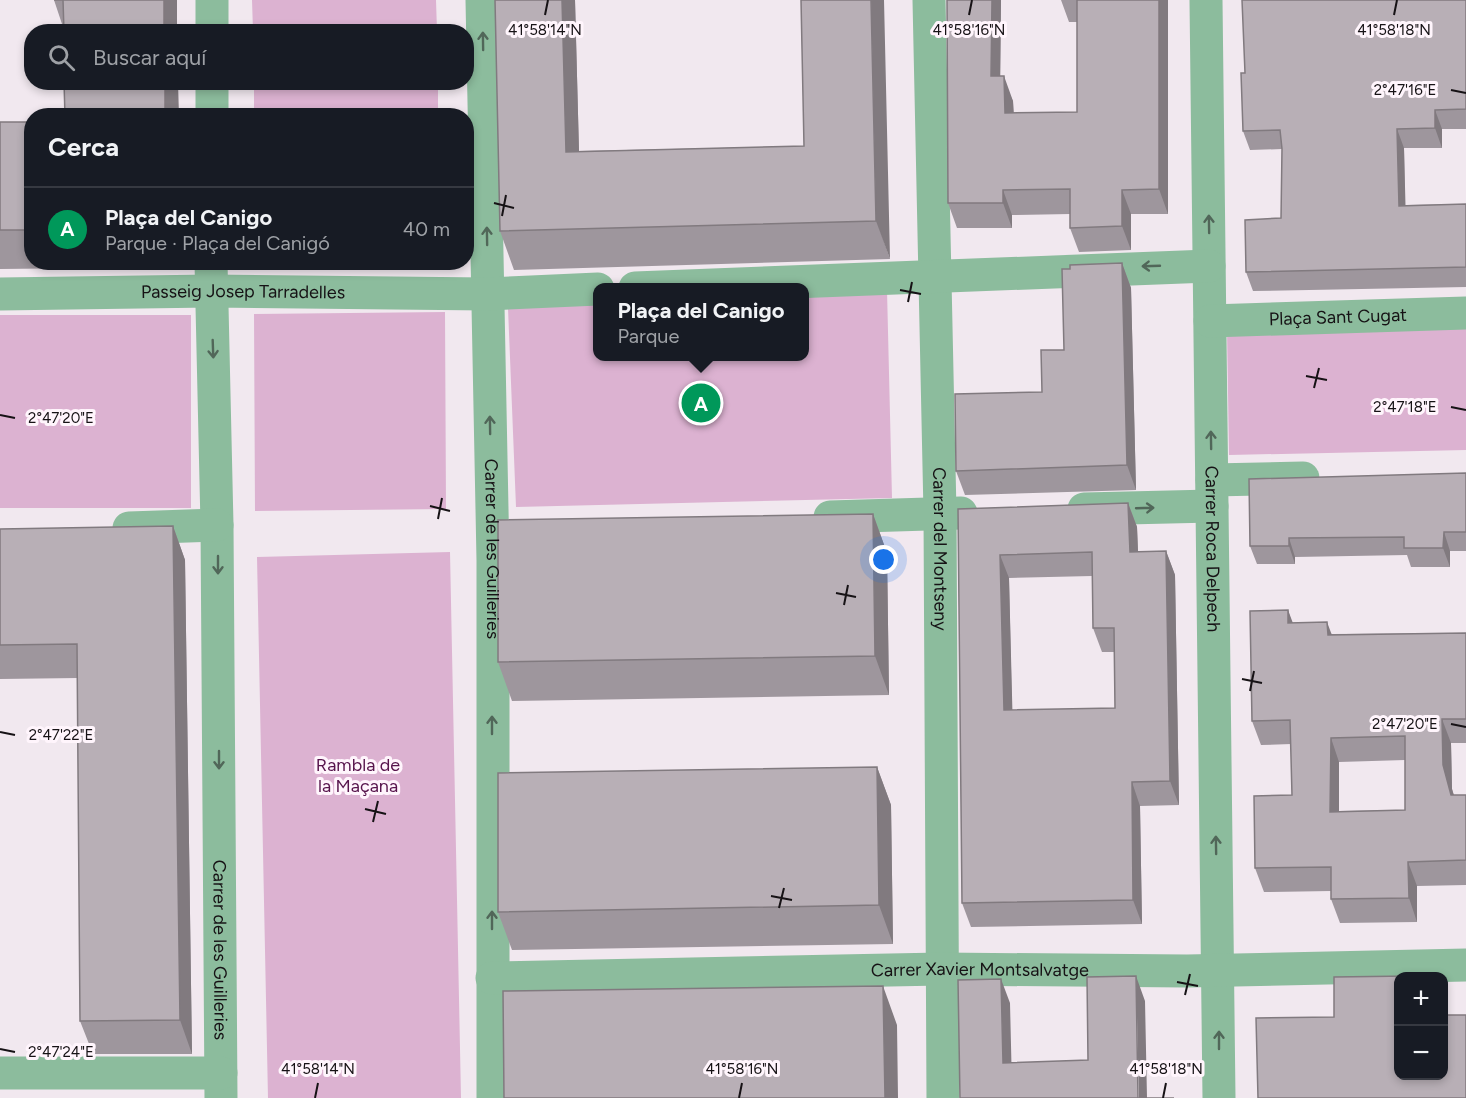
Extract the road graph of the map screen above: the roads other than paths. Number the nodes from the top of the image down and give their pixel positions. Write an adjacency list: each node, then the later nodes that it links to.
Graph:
1 (212, 0): 5 (street)
2 (482, 0): 14 (street, Carrer de les Guilleries, one-way to 2)
3 (928, 0): 9 (street, Carrer del Montseny)
4 (1206, 0): 8 (street, Carrer Roca Delpech, one-way to 4)
5 (212, 24)
6 (212, 90): 7 (street)
7 (212, 108)
8 (1209, 266): 9 (street, one-way to 9); 16 (street, Carrer Roca Delpech)
9 (935, 274): 11 (street); 21 (street, Carrer del Montseny)
10 (211, 277): 13 (street, Passeig Josep Tarradelles); 14 (street, Passeig Josep Tarradelles); 23 (street, Carrer de les Guilleries, one-way to 23)
11 (742, 283)
12 (593, 289): 14 (street, Passeig Josep Tarradelles)
13 (0, 294)
14 (487, 294): 26 (street, Carrer de les Guilleries, one-way to 14)
15 (1466, 313): 16 (street, Plaça Sant Cugat)
16 (1210, 321): 18 (street, Carrer Roca Delpech, one-way to 16)
17 (1327, 478): 18 (street)
18 (1212, 493): 19 (street, one-way to 18); 29 (street, Carrer Roca Delpech, one-way to 18)
19 (1057, 510)
20 (986, 512): 21 (street)
21 (940, 513): 22 (street); 28 (street, Carrer del Montseny)
22 (798, 518)
23 (217, 525): 25 (street); 32 (street, Carrer de les Guilleries, one-way to 32)
24 (528, 528): 26 (street)
25 (93, 529)
26 (492, 529): 30 (street, Carrer de les Guilleries, one-way to 26)
27 (1466, 965): 29 (street, Carrer Xavier Montsalvatge)
28 (941, 969): 29 (street, Carrer Xavier Montsalvatge); 30 (street, Carrer Xavier Montsalvatge); 34 (street, Carrer del Montseny)
29 (1219, 969): 35 (street, Carrer Roca Delpech, one-way to 29)
30 (492, 978): 33 (street, Carrer de les Guilleries)
31 (0, 1073): 32 (street)
32 (221, 1085)
33 (493, 1098)
34 (944, 1098)
35 (1219, 1098)

